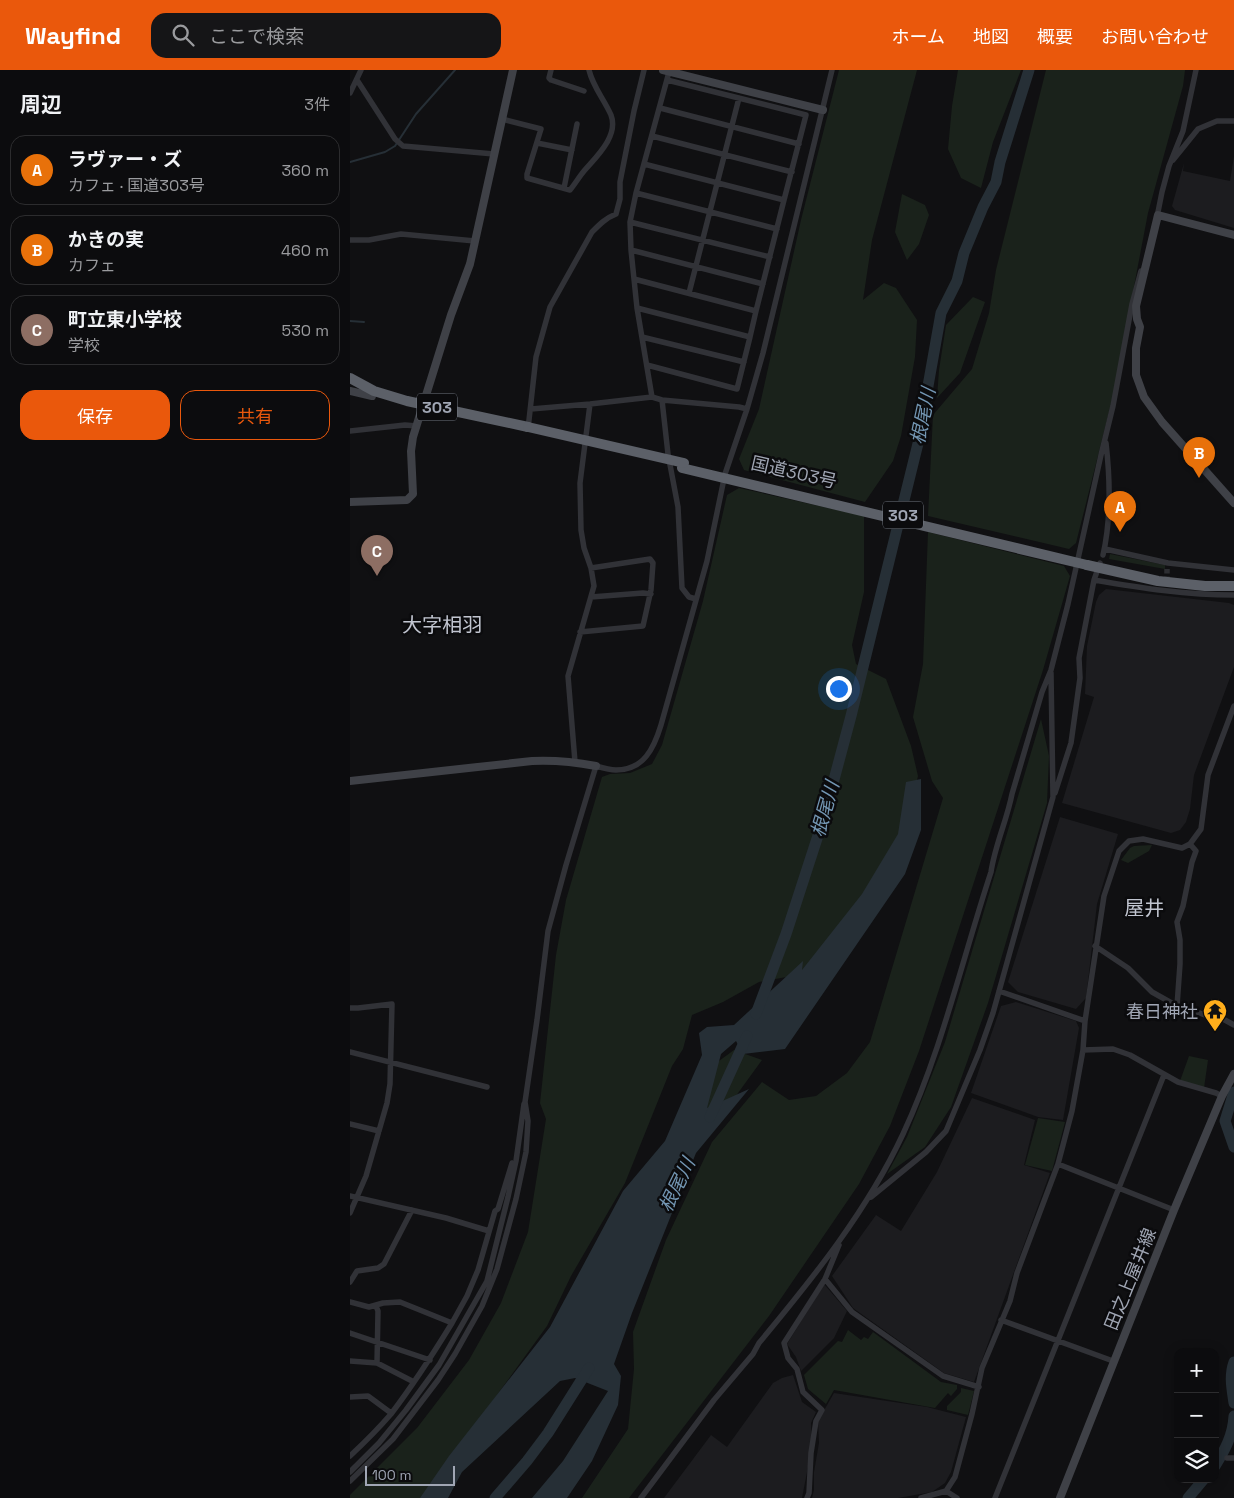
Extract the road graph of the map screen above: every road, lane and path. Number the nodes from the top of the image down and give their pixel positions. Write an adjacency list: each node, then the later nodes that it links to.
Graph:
1 (361, 70): 9 (street)
2 (513, 70): 15 (street)
3 (551, 70): 10 (street)
4 (589, 70): 29 (street)
5 (644, 70): 60 (street)
6 (832, 70): 14 (street)
7 (1196, 70): 26 (street)
8 (667, 74): 12 (street); 13 (street); 14 (street)
9 (357, 80): 11 (street); 23 (street)
10 (584, 91)
11 (350, 93)
12 (739, 98): 18 (street); 21 (street)
13 (660, 108): 18 (street); 19 (street)
14 (822, 110): 61 (street)
15 (502, 119): 20 (street); 23 (street)
16 (1234, 121): 26 (street)
17 (577, 124): 22 (street)
18 (732, 127): 21 (street); 24 (street)
19 (652, 136): 24 (street); 25 (street)
20 (537, 143): 22 (street); 29 (street)
21 (798, 144): 27 (street)
22 (572, 150): 29 (street)
23 (494, 154): 38 (street)
24 (724, 155): 27 (street); 28 (street)
25 (644, 164): 28 (street); 30 (street)
26 (1169, 166): 33 (street)
27 (792, 172): 31 (street)
28 (718, 182): 31 (street); 32 (street)
29 (564, 188)
30 (636, 193): 32 (street); 34 (street)
31 (784, 200): 35 (street)
32 (710, 212): 35 (street); 39 (street)
33 (1158, 215): 36 (street); 65 (street); 68 (street)
34 (630, 222): 39 (street); 40 (street)
35 (777, 229): 41 (street)
36 (1234, 235)
37 (350, 240): 38 (street)
38 (475, 241): 59 (street)
39 (703, 241): 41 (street); 42 (street)
40 (631, 250): 42 (street); 43 (street)
41 (770, 257): 44 (street)
42 (696, 266): 44 (street); 45 (street)
43 (634, 279): 45 (street); 46 (street)
44 (763, 284): 47 (street)
45 (689, 293): 47 (street)
46 (638, 308): 48 (street); 49 (street)
47 (756, 310): 49 (street)
48 (642, 337): 50 (street); 51 (street)
49 (750, 337): 50 (street)
50 (744, 362): 51 (street)
51 (647, 365): 56 (street)
52 (350, 378): 59 (highway, 国道303号 / 303)
53 (350, 384): 55 (highway, 国道303号 / 303)
54 (350, 391): 55 (street)
55 (372, 396): 59 (highway, 国道303号 / 303)
56 (652, 397): 57 (street); 58 (street)
57 (662, 400): 61 (street); 79 (street)
58 (590, 404): 60 (street); 71 (street)
59 (423, 407): 62 (street); 63 (highway, 国道303号 / 303)
60 (531, 409): 63 (street)
61 (747, 409): 66 (street)
62 (417, 426): 64 (street); 67 (street)
63 (528, 429): 66 (highway, 国道303号 / 303, bridge)
64 (350, 430)
65 (1105, 438): 69 (street); 72 (street)
66 (725, 476): 69 (highway, 国道303号 / 303); 79 (street)
67 (350, 502)
68 (1234, 503)
69 (1078, 560): 74 (highway, 国道303号 / 303); 75 (highway, 国道303号 / 303, bridge); 81 (street)
70 (1100, 563): 73 (street)
71 (591, 568): 76 (street); 78 (street)
72 (1234, 570)
73 (1094, 580): 77 (street); 86 (street)
74 (1234, 581)
75 (1234, 586)
76 (650, 594): 78 (street); 80 (street)
77 (1234, 595)
78 (591, 597): 80 (street)
79 (696, 599): 84 (street)
80 (580, 632): 83 (street)
81 (1051, 670): 86 (street); 109 (street)
82 (1234, 706): 87 (street)
83 (575, 762): 84 (street); 85 (street)
84 (596, 766): 101 (street)
85 (350, 781)
86 (1054, 797): 89 (street)
87 (1190, 844): 88 (street); 90 (street)
88 (1096, 946): 90 (street); 92 (street)
89 (999, 991): 92 (street); 109 (street)
90 (1177, 1006): 93 (street)
91 (350, 1008): 96 (street)
92 (1085, 1021): 94 (street)
93 (1234, 1025)
94 (1083, 1050): 98 (street); 105 (street)
95 (350, 1052): 96 (street)
96 (390, 1062): 99 (street); 103 (street)
97 (1234, 1074): 100 (street, 田之上屋井線)
98 (1164, 1075): 100 (street); 106 (street)
99 (487, 1087)
100 (1222, 1096): 111 (street, 田之上屋井線)
101 (525, 1102): 104 (street); 134 (street)
102 (350, 1124): 103 (street)
103 (379, 1131): 108 (street)
104 (516, 1161): 113 (street); 133 (street)
105 (1058, 1164): 106 (street); 119 (street)
106 (1119, 1188): 111 (street); 122 (street)
107 (350, 1196): 108 (street)
108 (357, 1198): 110 (street); 112 (street)
109 (868, 1200): 114 (street)
110 (412, 1210): 113 (street); 116 (street)
111 (1174, 1210): 126 (street, 田之上屋井線)
112 (350, 1213)
113 (489, 1231): 120 (street)
114 (841, 1238): 115 (street); 136 (street)
115 (825, 1279): 129 (street); 137 (street)
116 (350, 1282)
117 (350, 1302): 118 (street)
118 (376, 1306): 120 (street); 123 (street)
119 (1001, 1320): 122 (street); 129 (street)
120 (452, 1323): 124 (street)
121 (350, 1332): 123 (street)
122 (1057, 1341): 126 (street); 140 (street)
123 (378, 1342): 124 (street); 127 (street)
124 (430, 1360): 128 (street)
125 (350, 1361): 127 (street)
126 (1113, 1361): 141 (street, 田之上屋井線)
127 (377, 1363): 128 (street)
128 (414, 1382): 131 (street)
129 (979, 1387): 135 (street)
130 (350, 1396): 131 (street)
131 (391, 1413): 132 (street)
132 (350, 1456)
133 (350, 1472)
134 (350, 1482)
135 (946, 1491): 138 (street); 139 (street)
136 (641, 1498)
137 (808, 1498)
138 (921, 1498)
139 (957, 1498)
140 (994, 1498)
141 (1060, 1498)

